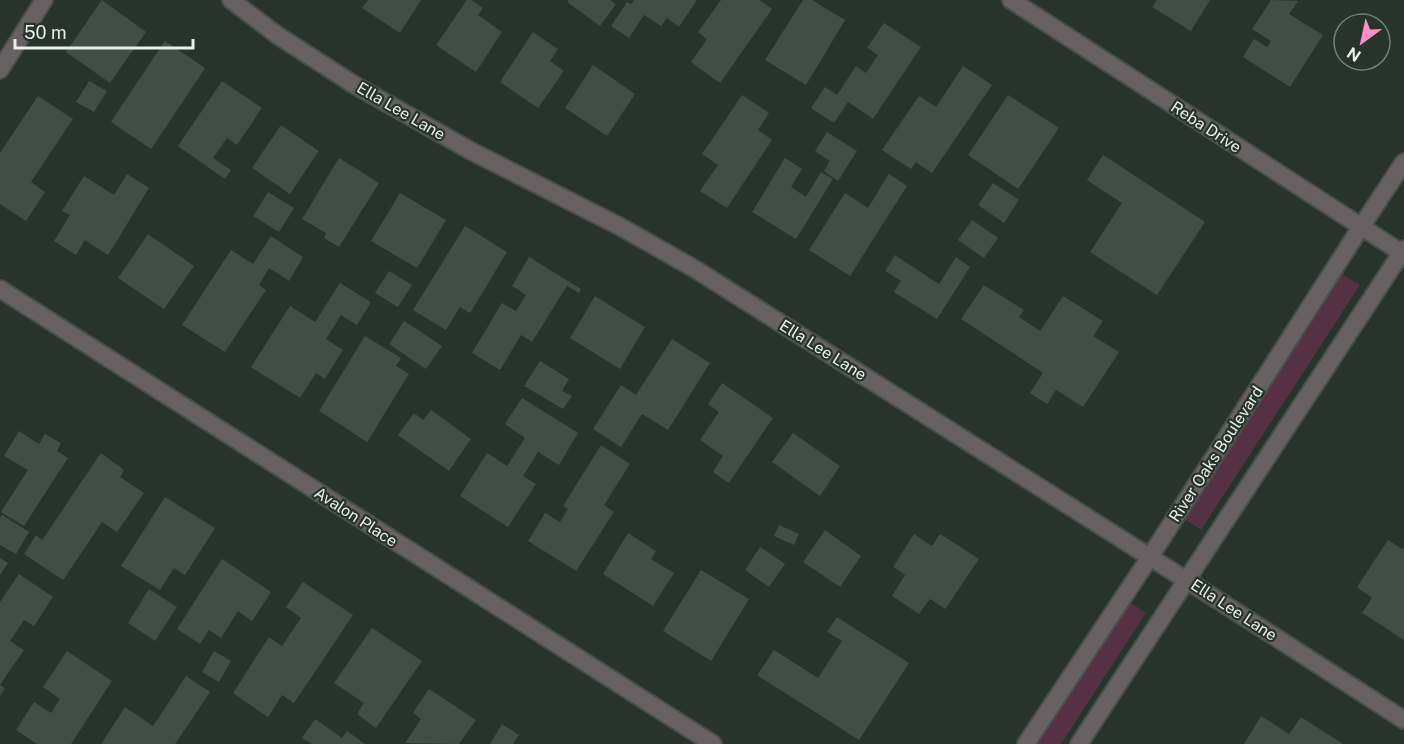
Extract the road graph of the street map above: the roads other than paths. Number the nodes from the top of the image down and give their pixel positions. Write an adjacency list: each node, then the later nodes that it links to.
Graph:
1 (44, 0): 4 (street)
2 (231, 0): 9 (street, Ella Lee Lane)
3 (1011, 0): 6 (street, Reba Drive)
4 (0, 70)
5 (1404, 162): 6 (street, River Oaks Boulevard)
6 (1361, 227): 7 (street, Reba Drive); 9 (street, River Oaks Boulevard)
7 (1403, 251): 10 (street)
8 (0, 289): 12 (street, Avalon Place)
9 (1150, 557): 10 (street, Ella Lee Lane); 13 (street, River Oaks Boulevard)
10 (1186, 580): 11 (street, Ella Lee Lane); 14 (street)
11 (1404, 720)
12 (713, 744)
13 (1026, 744)
14 (1079, 744)

